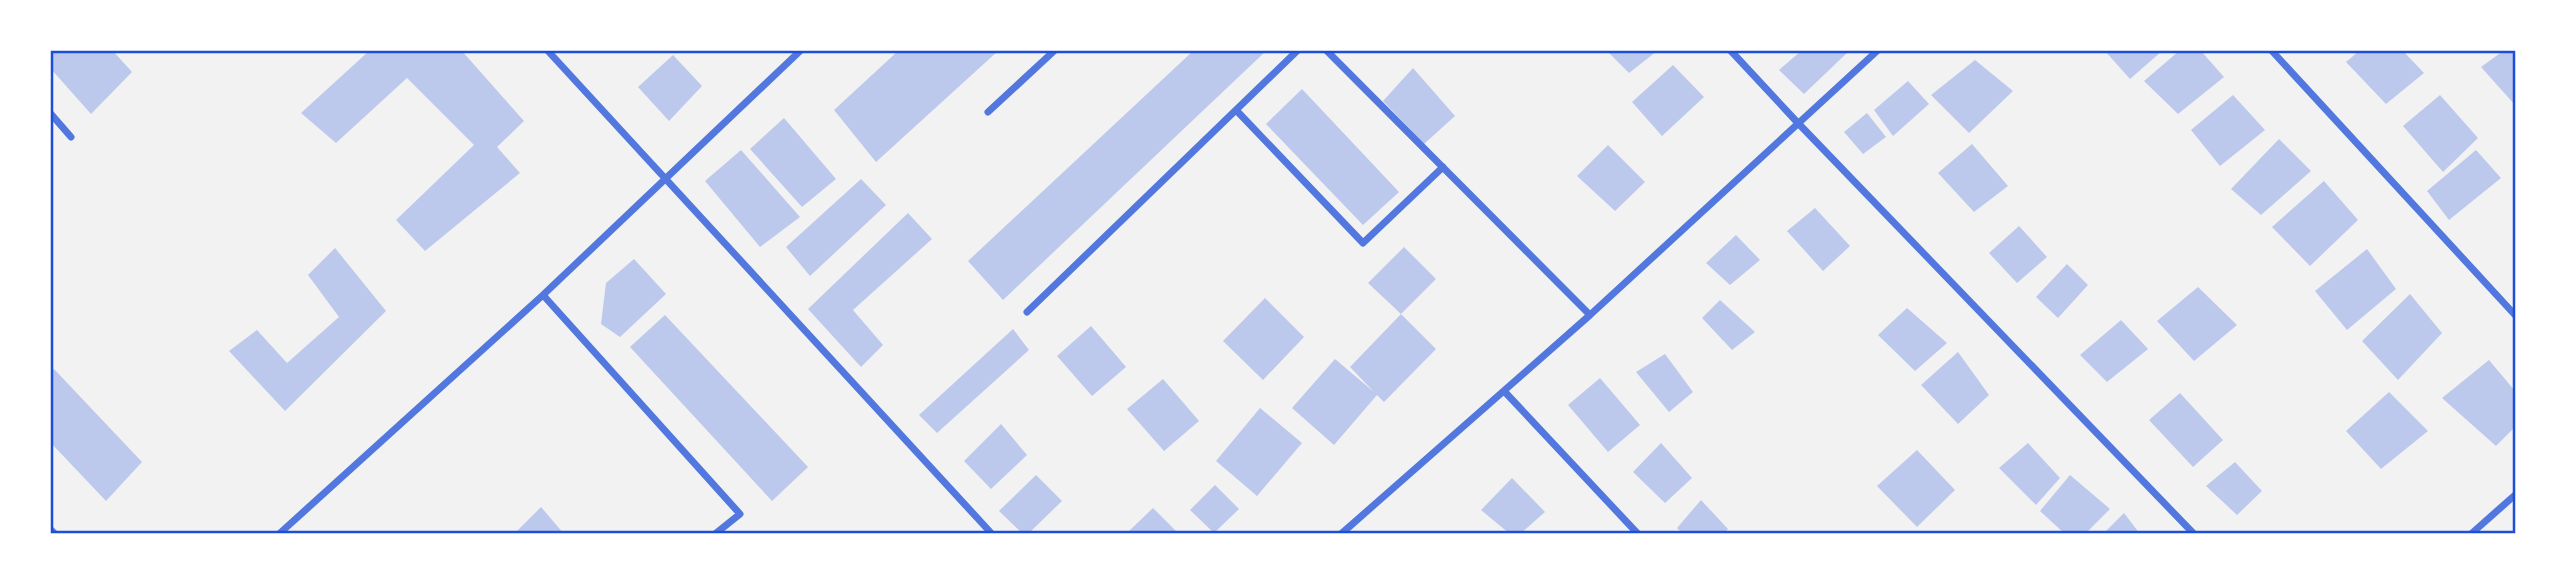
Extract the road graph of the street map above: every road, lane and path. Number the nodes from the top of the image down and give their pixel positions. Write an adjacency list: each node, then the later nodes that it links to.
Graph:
1 (548, 51): 15 (street)
2 (800, 51): 15 (street)
3 (1054, 51): 10 (street)
4 (1297, 51): 9 (street)
5 (1327, 51): 14 (street)
6 (1731, 51): 12 (street)
7 (1877, 51): 12 (street)
8 (2272, 51): 19 (street)
9 (1236, 110): 14 (street); 17 (street)
10 (988, 112)
11 (51, 114): 13 (street)
12 (1797, 122): 18 (street); 29 (street)
13 (71, 137)
14 (1443, 167): 18 (street)
15 (664, 178): 16 (street); 26 (street)
16 (542, 295): 24 (street); 25 (street)
17 (1027, 312)
18 (1590, 315): 20 (street)
19 (2515, 315)
20 (1504, 391): 27 (street); 28 (street)
21 (2515, 495): 30 (street)
22 (51, 530): 23 (street)
23 (55, 534)
24 (279, 534)
25 (715, 534)
26 (992, 534)
27 (1341, 534)
28 (1638, 534)
29 (2194, 534)
30 (2471, 534)

